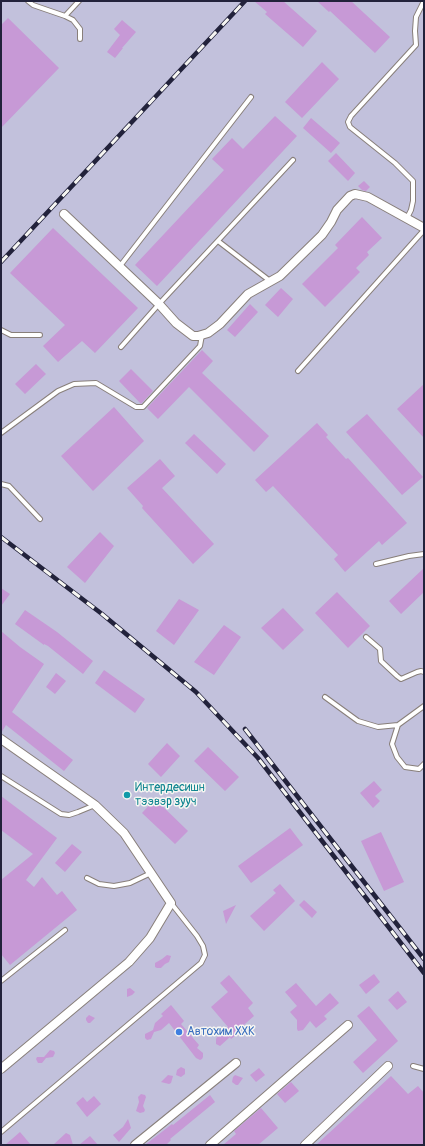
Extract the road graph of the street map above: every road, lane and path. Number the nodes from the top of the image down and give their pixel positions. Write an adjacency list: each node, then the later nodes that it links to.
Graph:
1 (28, 1): 4 (lane)
2 (79, 1): 4 (lane)
3 (424, 1): 9 (lane)
4 (65, 16): 5 (lane)
5 (80, 39)
6 (251, 97): 12 (lane)
7 (293, 160): 11 (lane)
8 (64, 214): 12 (street)
9 (407, 218): 10 (street); 13 (street)
10 (424, 229): 19 (lane)
11 (218, 241): 13 (lane); 14 (lane)
12 (120, 266): 14 (street)
13 (270, 282): 17 (street)
14 (159, 304): 17 (street); 18 (lane)
15 (1, 330): 16 (lane)
16 (40, 335)
17 (202, 335): 20 (lane)
18 (121, 347)
19 (298, 371)
20 (1, 434)
21 (1, 484): 22 (lane)
22 (40, 519)
23 (424, 554): 24 (lane)
24 (376, 564)
25 (366, 637): 26 (lane)
26 (424, 672)
27 (324, 697): 29 (lane)
28 (424, 706): 29 (lane)
29 (398, 725): 31 (lane)
30 (1, 738): 33 (street)
31 (424, 764)
32 (1, 776): 33 (lane)
33 (95, 805): 34 (street)
34 (151, 873): 35 (lane); 36 (street)
35 (87, 878)
36 (171, 903): 43 (street); 45 (lane)
37 (65, 930): 38 (lane)
38 (1, 981)
39 (348, 1025): 47 (street)
40 (236, 1063): 46 (street)
41 (388, 1066): 48 (street)
42 (413, 1066): 44 (lane)
43 (1, 1069)
44 (424, 1070)
45 (1, 1132)
46 (135, 1145)
47 (210, 1145)
48 (306, 1145)

